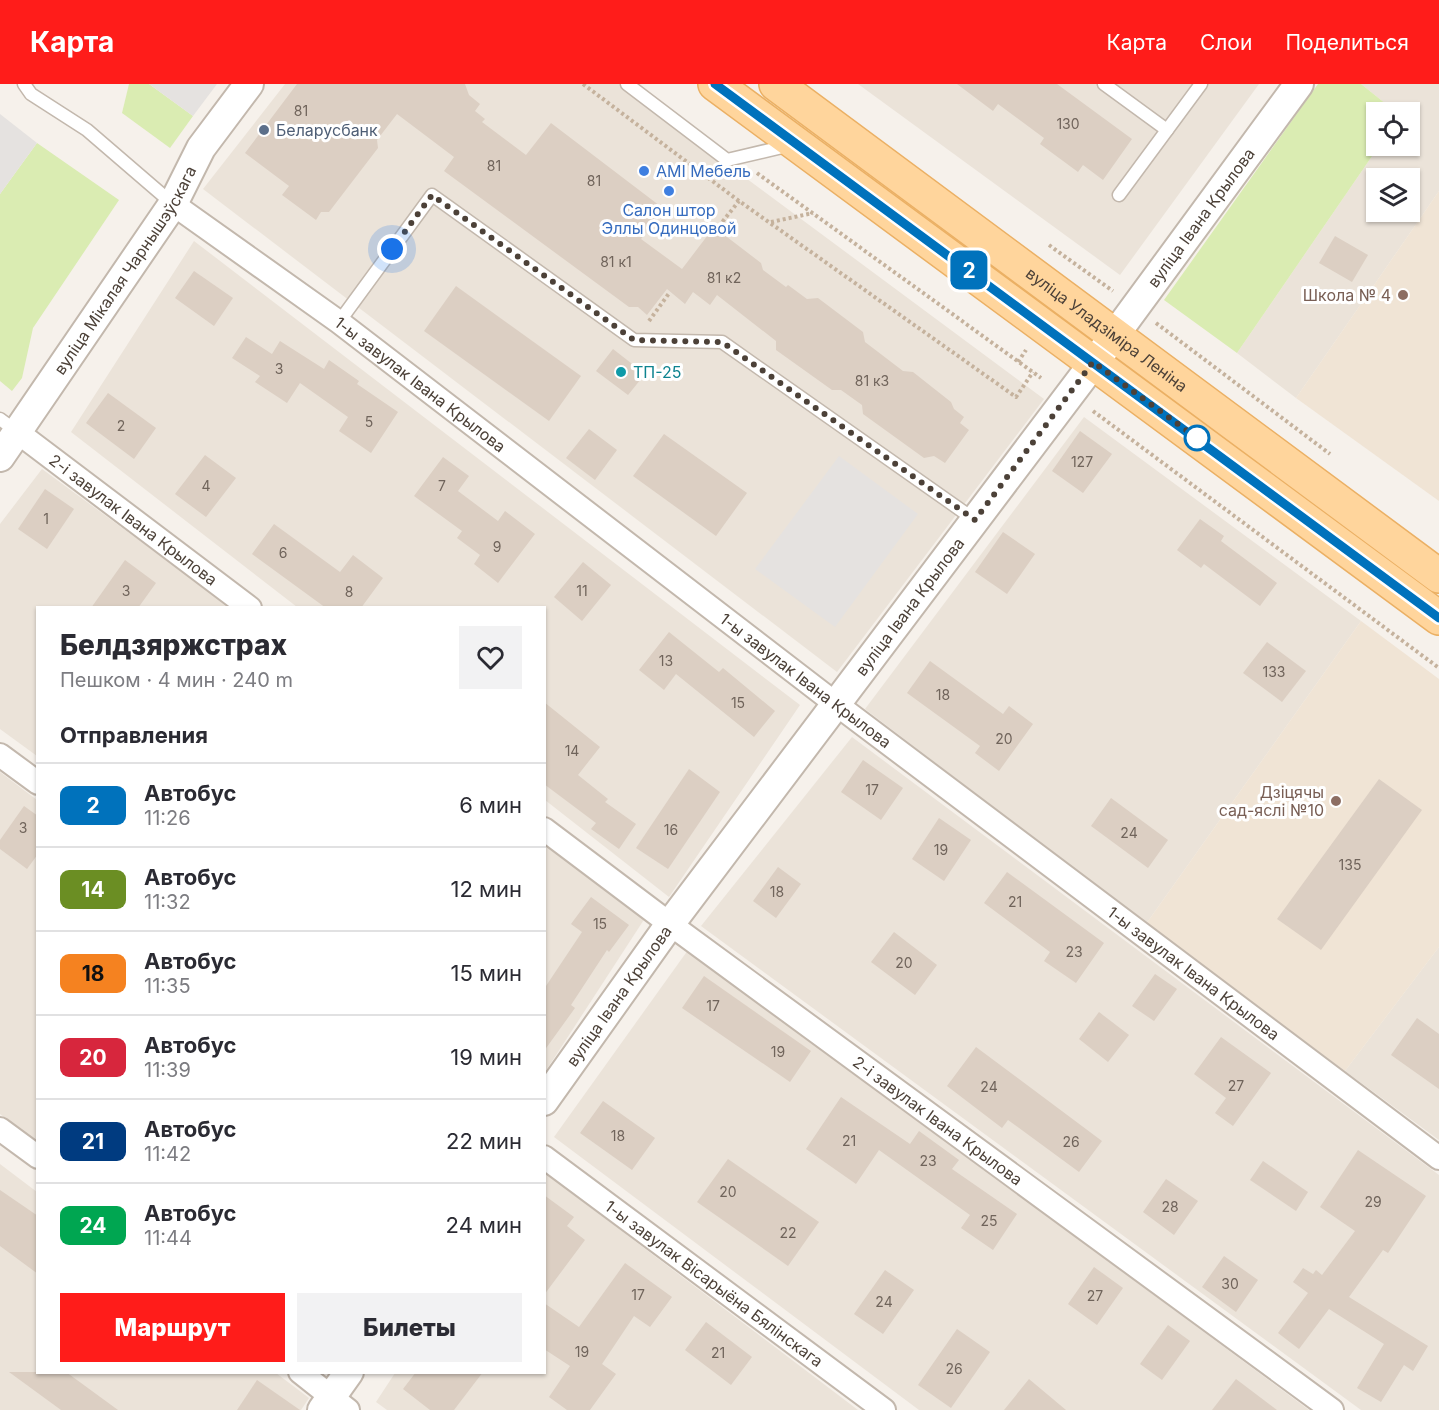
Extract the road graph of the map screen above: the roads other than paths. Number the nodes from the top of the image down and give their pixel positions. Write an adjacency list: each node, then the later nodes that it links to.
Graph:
1 (24, 84): 12 (lane)
2 (249, 84): 12 (street, вуліца Мікалая Чарнышэўскага)
3 (627, 84): 10 (lane)
4 (715, 84): 10 (main road, вуліца Уладзіміра Леніна)
5 (776, 84): 14 (main road, вуліца Уладзіміра Леніна)
6 (1104, 84): 9 (lane)
7 (1201, 84): 9 (lane)
8 (1299, 84): 14 (street, вуліца Івана Крылова)
9 (1167, 130): 11 (lane)
10 (795, 144): 15 (main road, вуліца Уладзіміра Леніна)
11 (1119, 195)
12 (172, 204): 13 (street, 1-ы завулак Івана Крылова); 16 (street, вуліца Мікалая Чарнышэўскага)
13 (339, 322): 18 (lane); 22 (street, 1-ы завулак Івана Крылова)
14 (1113, 336): 15 (street, вуліца Івана Крылова); 19 (main road, вуліца Уладзіміра Леніна)
15 (1093, 362): 18 (street, вуліца Івана Крылова); 21 (main road, вуліца Уладзіміра Леніна)
16 (8, 425): 17 (street, вуліца Мікалая Чарнышэўскага); 20 (street, 2-і завулак Івана Крылова)
17 (0, 457)
18 (975, 520): 22 (street, вуліца Івана Крылова)
19 (1439, 576)
20 (247, 606)
21 (1439, 618)
22 (836, 704): 26 (street, вуліца Івана Крылова); 31 (street, 1-ы завулак Івана Крылова)
23 (0, 755): 24 (street)
24 (36, 782)
25 (546, 831): 26 (street, 2-і завулак Івана Крылова)
26 (670, 924): 27 (street, вуліца Івана Крылова); 36 (street, 2-і завулак Івана Крылова)
27 (546, 1098)
28 (0, 1130): 29 (street)
29 (36, 1156)
30 (546, 1158): 35 (street, 1-ы завулак Вісарыёна Бялінскага)
31 (1439, 1158)
32 (302, 1374): 34 (street)
33 (348, 1374): 34 (street)
34 (333, 1406)
35 (884, 1410)
36 (1332, 1410)

